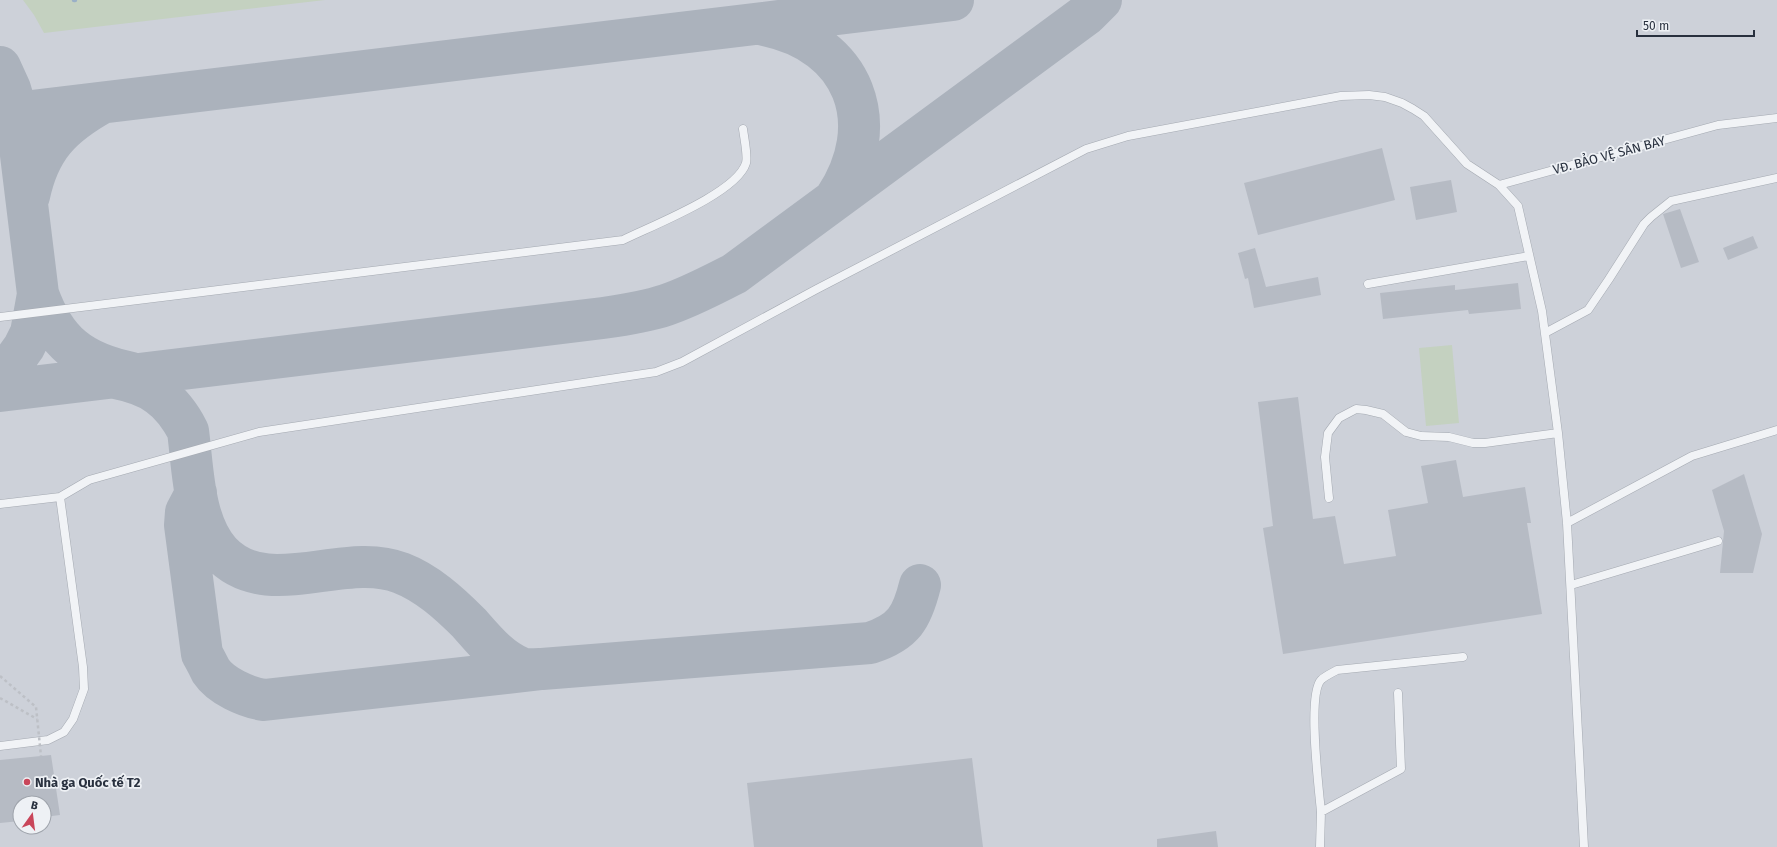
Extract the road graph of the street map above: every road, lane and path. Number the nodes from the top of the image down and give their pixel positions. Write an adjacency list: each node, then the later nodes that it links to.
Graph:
1 (1777, 118): 4 (lane, VĐ. BẢO VỆ SÂN BAY)
2 (743, 129): 7 (lane)
3 (1777, 178): 8 (lane)
4 (1499, 185): 5 (lane); 11 (lane)
5 (1529, 256): 6 (lane); 8 (lane)
6 (1368, 284)
7 (0, 317)
8 (1545, 333): 10 (lane)
9 (1777, 430): 14 (lane)
10 (1558, 433): 12 (lane); 14 (lane)
11 (60, 497): 13 (lane); 22 (lane)
12 (1329, 498)
13 (0, 504)
14 (1567, 523): 16 (lane)
15 (1718, 541): 16 (lane)
16 (1571, 585): 26 (lane)
17 (1463, 657): 24 (lane)
18 (0, 676): 21 (path, bridge)
19 (1398, 693): 24 (lane)
20 (0, 698): 21 (path)
21 (38, 719): 23 (path, bridge)
22 (0, 746)
23 (41, 756)
24 (1321, 812): 25 (lane)
25 (1320, 847)
26 (1584, 847)

